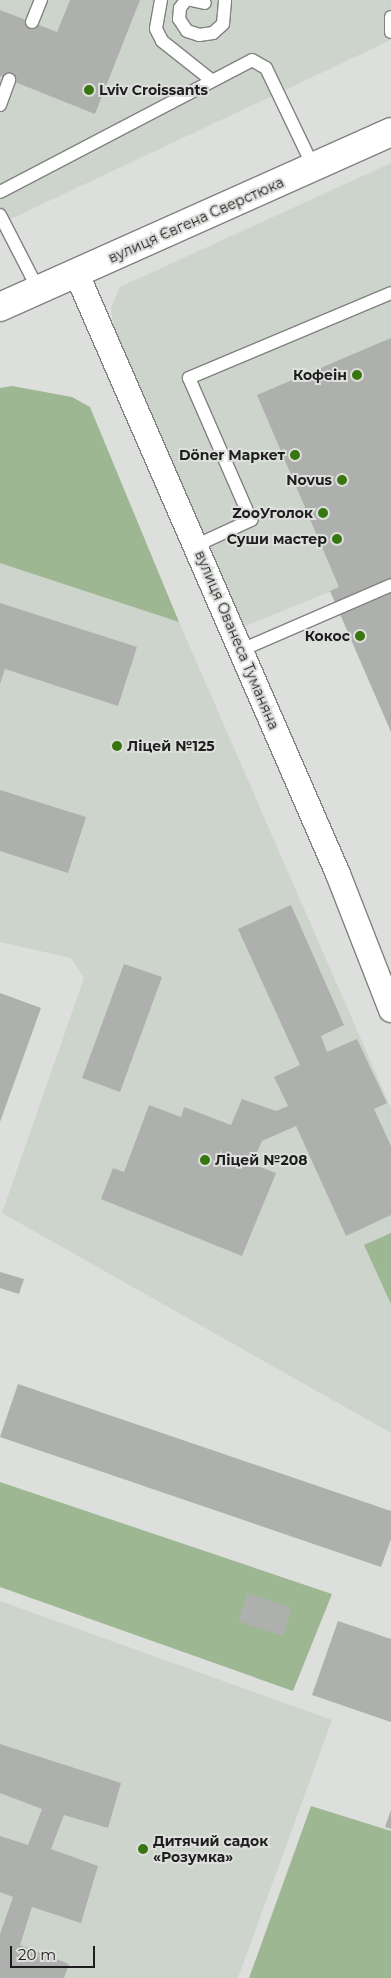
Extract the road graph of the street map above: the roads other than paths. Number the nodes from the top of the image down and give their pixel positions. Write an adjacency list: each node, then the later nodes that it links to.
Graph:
1 (41, 0): 8 (lane)
2 (162, 0): 10 (lane)
3 (186, 0): 5 (lane)
4 (191, 0): 6 (lane)
5 (226, 0)
6 (205, 2)
7 (391, 17): 9 (lane)
8 (32, 22)
9 (391, 32)
10 (210, 79): 14 (lane); 15 (lane)
11 (9, 80): 12 (lane)
12 (0, 105)
13 (391, 132): 14 (main road, вулиця Євгена Сверстюка)
14 (314, 168): 17 (main road, вулиця Євгена Сверстюка)
15 (0, 192)
16 (0, 214): 18 (lane)
17 (76, 272): 18 (main road, вулиця Євгена Сверстюка); 21 (street, вулиця Ованеса Туманяна)
18 (39, 291): 20 (main road, вулиця Євгена Сверстюка)
19 (391, 293): 21 (lane)
20 (0, 307)
21 (197, 545): 23 (street, вулиця Ованеса Туманяна)
22 (391, 585): 23 (lane)
23 (241, 650): 24 (street, вулиця Ованеса Туманяна)
24 (391, 1010)

